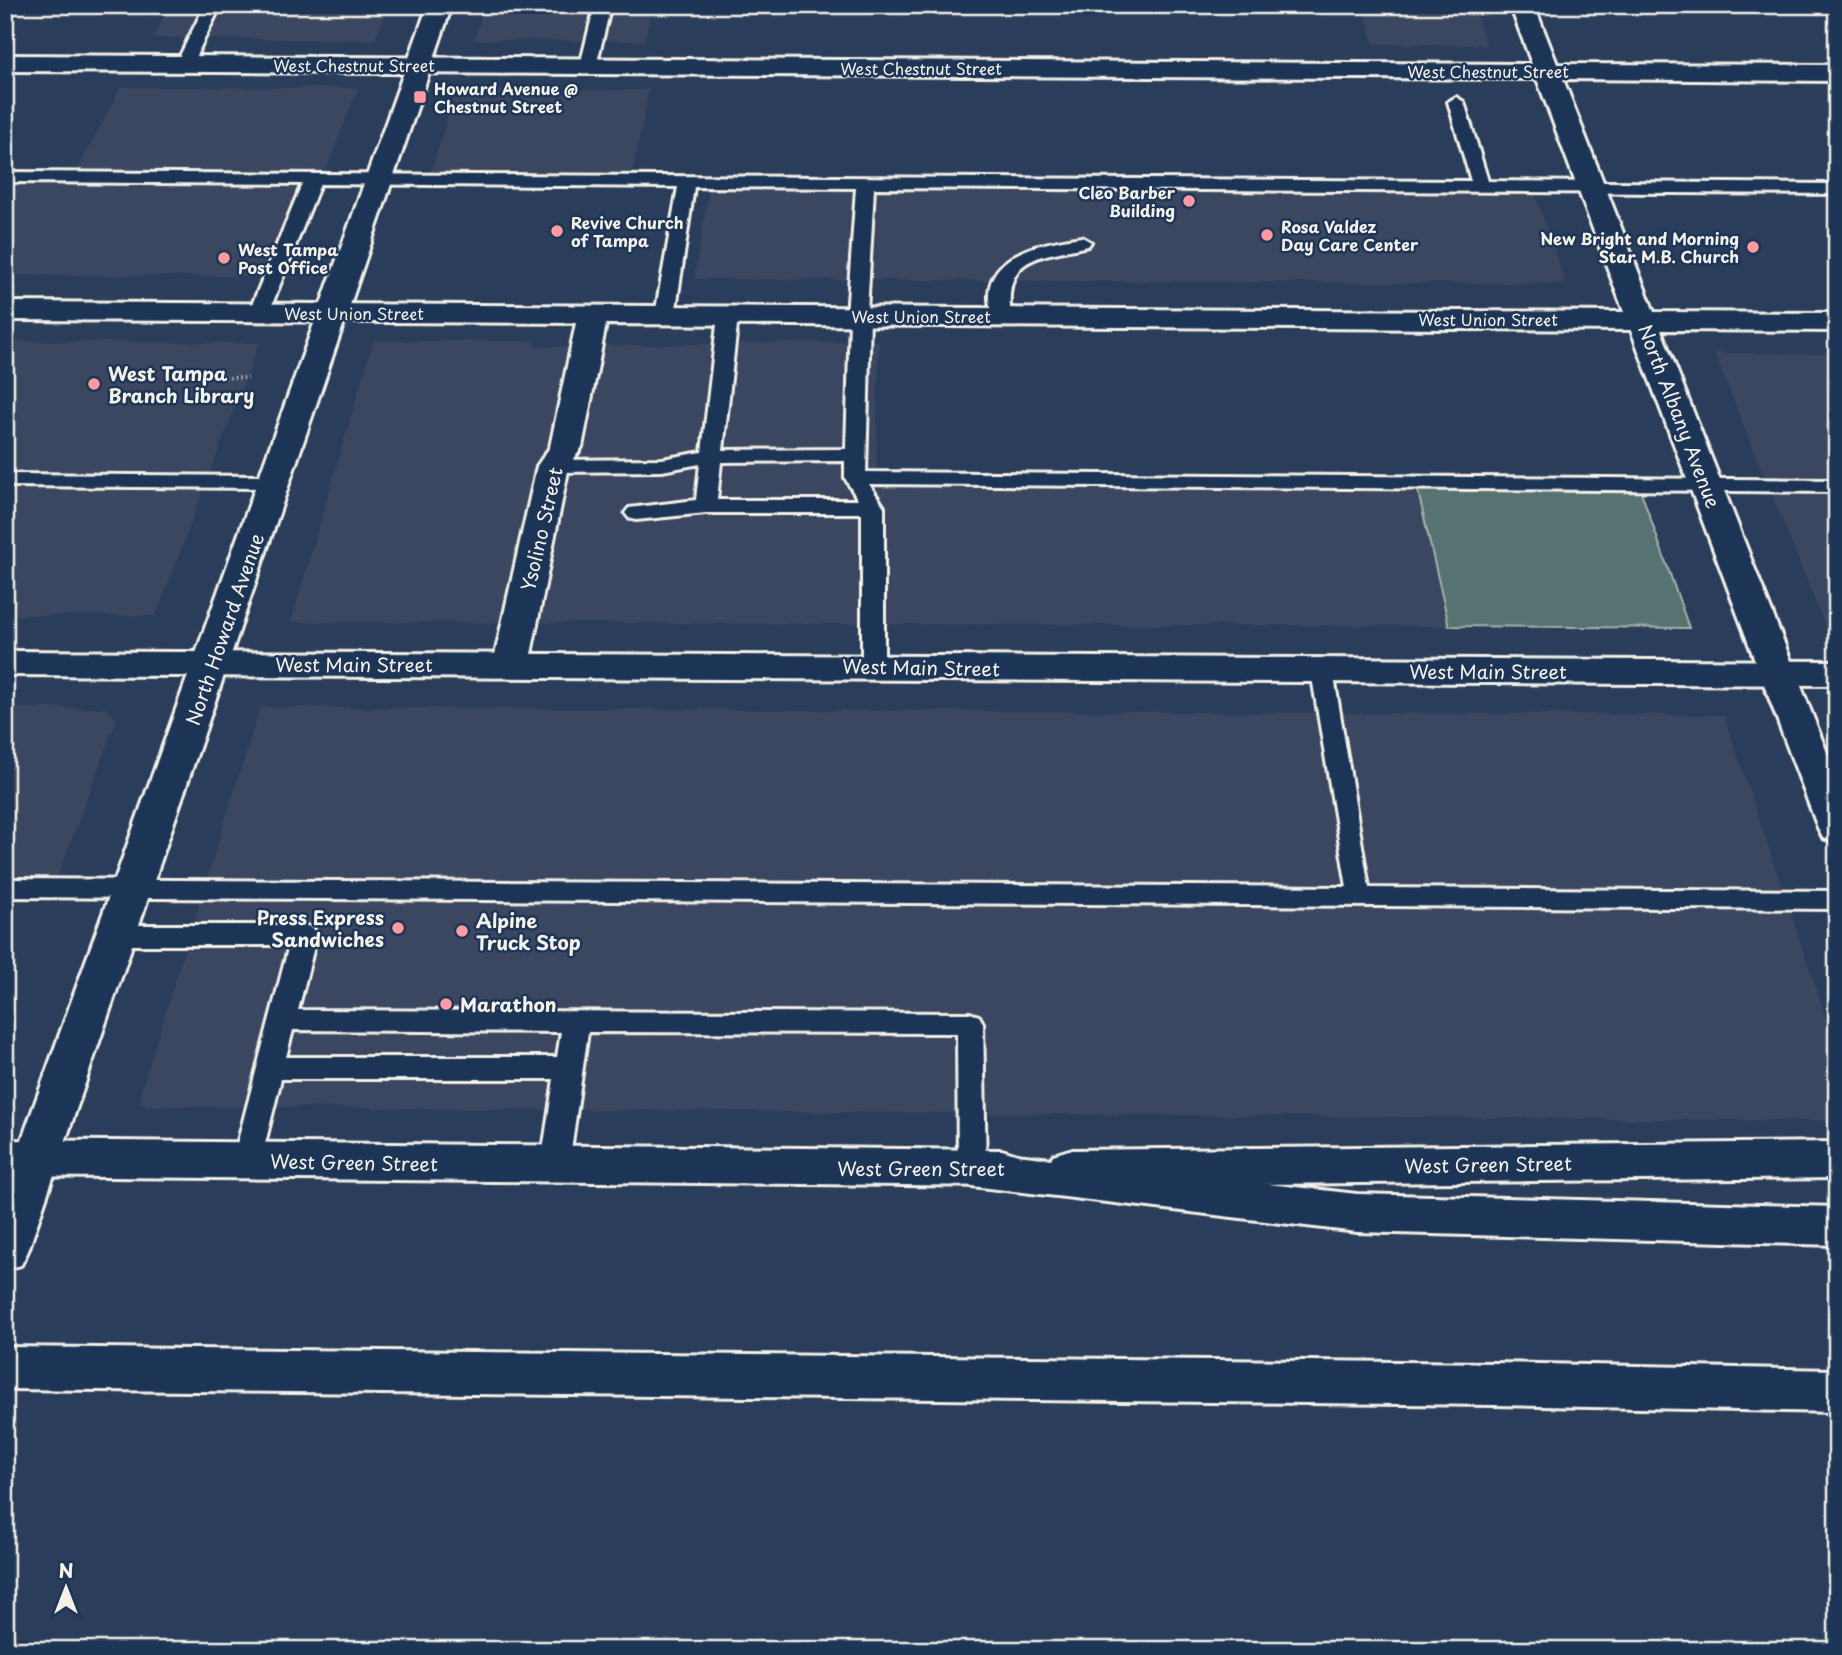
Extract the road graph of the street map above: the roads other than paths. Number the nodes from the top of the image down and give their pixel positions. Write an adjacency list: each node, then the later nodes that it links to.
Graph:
1 (213, 5): 6 (lane)
2 (440, 5): 7 (main road, North Howard Avenue)
3 (603, 5): 8 (lane)
4 (1522, 5): 9 (main road, North Albany Avenue)
5 (5, 63): 6 (main road, West Chestnut Street)
6 (184, 64): 7 (main road, West Chestnut Street)
7 (419, 65): 8 (main road, West Chestnut Street); 14 (main road, North Howard Avenue)
8 (588, 66): 9 (main road, West Chestnut Street)
9 (1548, 72): 10 (main road, West Chestnut Street); 17 (main road, North Albany Avenue)
10 (1837, 73)
11 (1456, 102): 15 (lane)
12 (5, 177): 13 (lane)
13 (313, 179): 14 (lane); 22 (lane)
14 (380, 179): 15 (lane); 23 (main road, North Howard Avenue)
15 (1481, 186): 17 (lane)
16 (865, 187): 27 (lane)
17 (1592, 187): 19 (lane); 29 (main road, North Albany Avenue)
18 (686, 188): 25 (lane)
19 (1837, 188)
20 (1082, 242): 28 (lane)
21 (5, 311): 22 (main road, West Union Street)
22 (259, 312): 23 (main road, West Union Street)
23 (334, 313): 24 (main road, West Union Street); 36 (main road, North Howard Avenue)
24 (593, 314): 25 (main road, West Union Street); 33 (main road, Ysolino Street)
25 (665, 315): 26 (main road, West Union Street)
26 (728, 316): 27 (main road, West Union Street); 32 (lane)
27 (858, 316): 28 (main road, West Union Street); 31 (lane)
28 (1001, 316): 29 (main road, West Union Street)
29 (1643, 320): 30 (main road, West Union Street); 37 (main road, North Albany Avenue)
30 (1837, 322)
31 (856, 455): 32 (lane); 34 (lane)
32 (713, 456): 33 (lane); 39 (lane)
33 (553, 466): 44 (main road, Ysolino Street)
34 (855, 478): 37 (lane); 40 (lane)
35 (5, 480): 36 (lane)
36 (276, 482): 43 (main road, North Howard Avenue)
37 (1706, 485): 38 (lane); 47 (main road, North Albany Avenue)
38 (1837, 486)
39 (706, 506): 40 (lane); 41 (lane)
40 (873, 507): 45 (lane)
41 (636, 513)
42 (5, 663): 43 (main road, West Main Street)
43 (212, 663): 44 (main road, West Main Street); 52 (main road, North Howard Avenue)
44 (511, 664): 45 (main road, West Main Street)
45 (873, 666): 46 (main road, West Main Street)
46 (1322, 670): 47 (main road, West Main Street); 50 (lane)
47 (1779, 673): 48 (main road, West Main Street); 49 (main road, North Albany Avenue)
48 (1837, 673)
49 (1837, 828)
50 (1358, 885)
51 (5, 888): 52 (lane)
52 (133, 889): 53 (lane); 54 (main road, North Howard Avenue)
53 (1837, 900)
54 (117, 935): 55 (lane); 59 (main road, North Howard Avenue)
55 (282, 1020): 56 (lane); 58 (lane)
56 (576, 1021): 57 (lane); 63 (lane)
57 (569, 1068): 58 (lane); 62 (lane)
58 (270, 1069): 60 (lane)
59 (22, 1158): 60 (main road, West Green Street); 65 (main road, North Howard Avenue)
60 (247, 1160): 62 (main road, West Green Street)
61 (1837, 1160): 63 (main road, West Green Street)
62 (555, 1164): 63 (main road, West Green Street)
63 (972, 1168): 64 (main road)
64 (1837, 1226)
65 (5, 1251)
66 (5, 1368): 67 (main road)
67 (1837, 1391)

